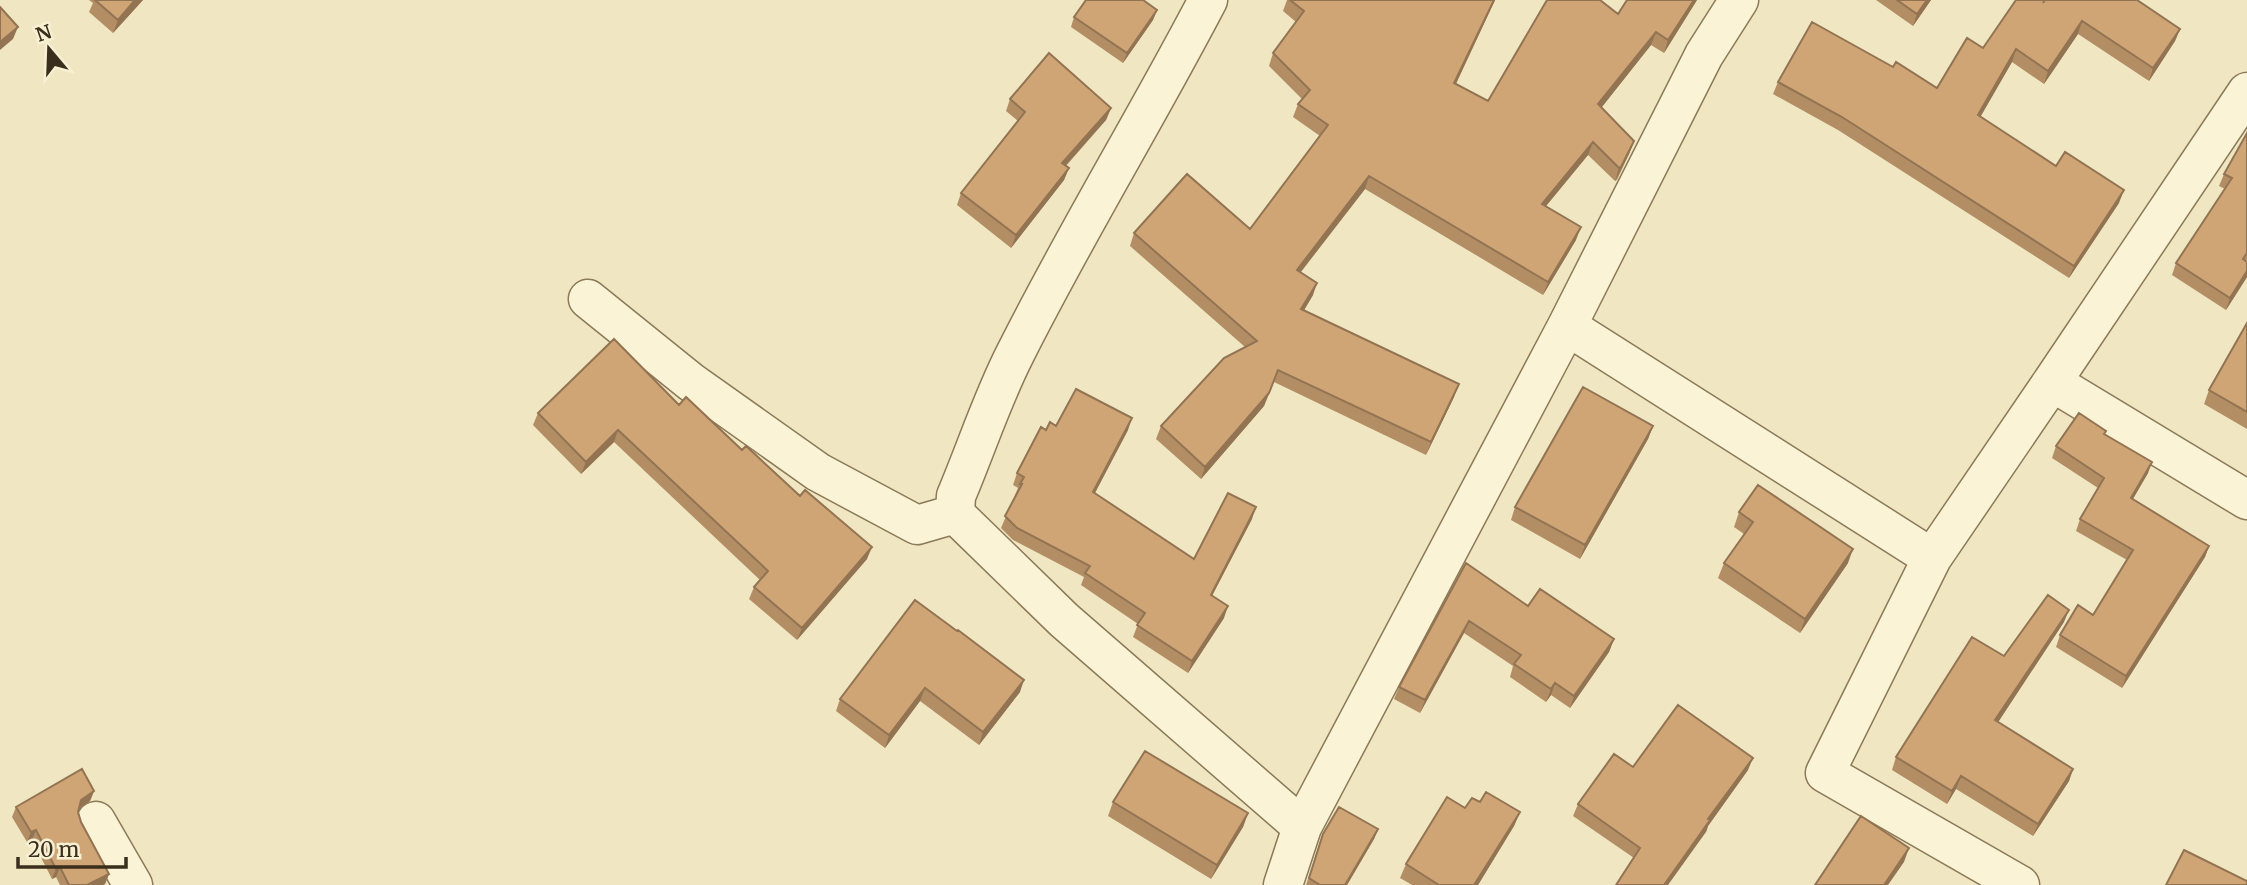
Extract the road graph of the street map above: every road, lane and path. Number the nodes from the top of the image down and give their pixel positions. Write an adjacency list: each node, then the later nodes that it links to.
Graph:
1 (1208, 0): 8 (street)
2 (1739, 0): 5 (street)
3 (2247, 92): 6 (street)
4 (588, 299): 8 (street)
5 (1567, 326): 9 (street); 11 (street)
6 (2052, 382): 7 (street); 9 (street)
7 (2247, 500)
8 (955, 514): 11 (street)
9 (1932, 558): 14 (street)
10 (96, 821): 12 (street)
11 (1302, 827): 13 (street)
12 (133, 885)
13 (1283, 885)
14 (2020, 885)

